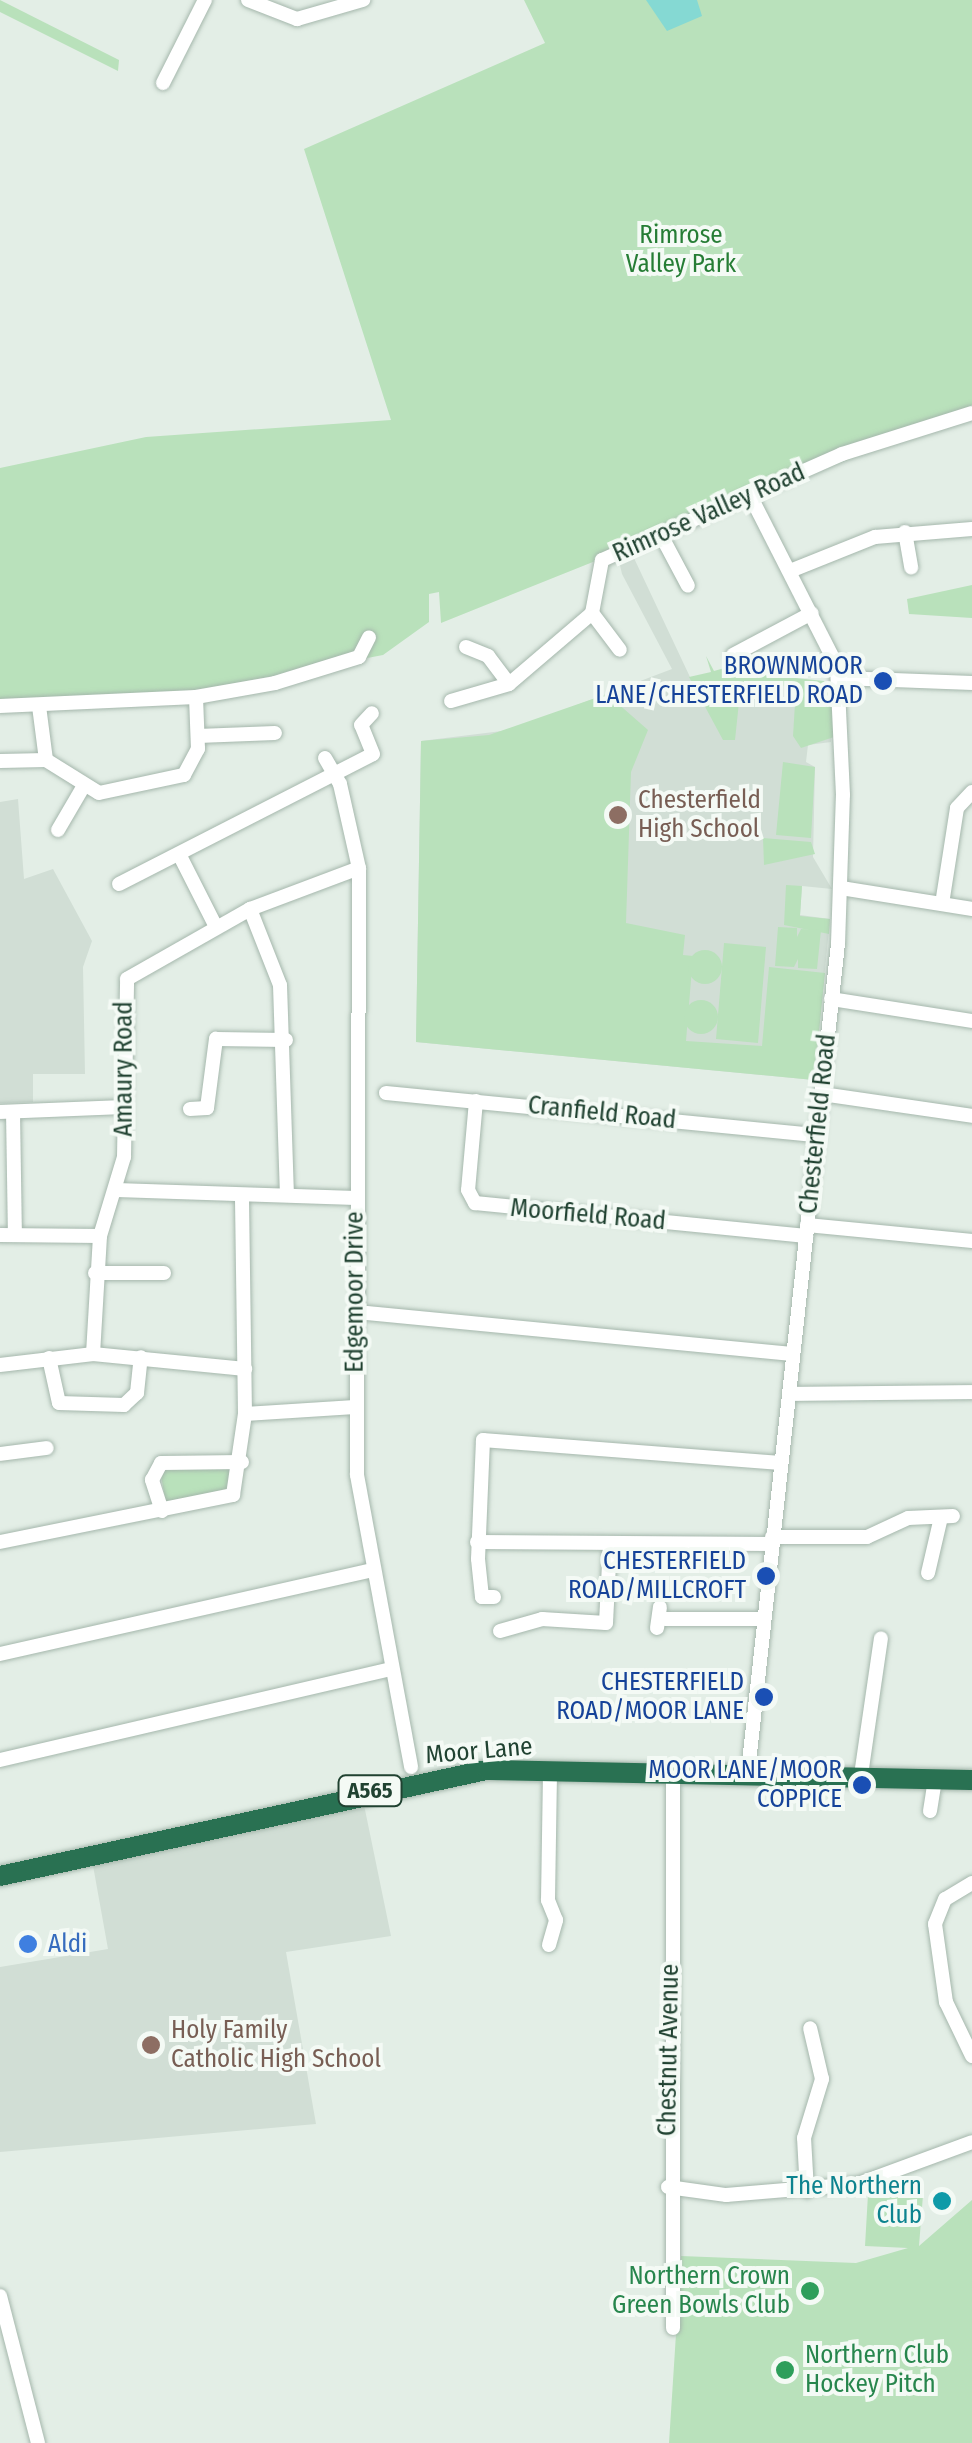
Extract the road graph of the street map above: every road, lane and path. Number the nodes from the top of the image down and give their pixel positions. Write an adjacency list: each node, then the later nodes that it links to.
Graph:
1 (205, 0): 4 (street)
2 (248, 0): 3 (street)
3 (363, 0)
4 (163, 83)
5 (972, 413): 6 (street, Rimrose Valley Road)
6 (750, 495): 9 (street, Rimrose Valley Road); 11 (street, Chesterfield Road)
7 (972, 529): 8 (street)
8 (905, 532): 10 (street); 11 (street)
9 (662, 537): 12 (street); 14 (street, Rimrose Valley Road)
10 (912, 566)
11 (790, 570): 13 (street, Chesterfield Road)
12 (688, 586)
13 (812, 613): 18 (street); 19 (street, Chesterfield Road)
14 (592, 614): 17 (street); 21 (street)
15 (368, 637): 22 (street)
16 (466, 647): 21 (street)
17 (620, 650)
18 (733, 656)
19 (840, 678): 20 (street); 39 (street, Chesterfield Road)
20 (972, 683)
21 (509, 684): 23 (street)
22 (196, 697): 25 (street); 28 (street)
23 (451, 701)
24 (0, 706): 25 (street)
25 (39, 706): 30 (street)
26 (372, 713): 32 (street)
27 (275, 733): 28 (street)
28 (198, 736): 33 (street)
29 (325, 758): 32 (street, Edgemoor Drive)
30 (46, 760): 31 (street); 33 (street)
31 (0, 761)
32 (335, 775): 36 (street); 37 (street, Edgemoor Drive)
33 (82, 789): 35 (street)
34 (972, 792): 40 (street)
35 (58, 830)
36 (178, 854): 38 (street); 43 (street)
37 (359, 868): 41 (street, Amaury Road); 58 (street, Edgemoor Drive)
38 (119, 884)
39 (841, 888): 40 (street); 44 (street, Chesterfield Road)
40 (942, 904): 42 (street)
41 (250, 908): 43 (street, Amaury Road); 46 (street)
42 (972, 909)
43 (216, 927): 50 (street, Amaury Road)
44 (831, 999): 45 (street); 48 (street, Chesterfield Road)
45 (972, 1021)
46 (286, 1040): 51 (street); 57 (street)
47 (386, 1093): 49 (street, Cranfield Road)
48 (822, 1094): 53 (street); 54 (street, Chesterfield Road)
49 (476, 1101): 54 (street, Cranfield Road); 59 (street, Moorfield Road)
50 (122, 1107): 52 (street); 55 (street, Amaury Road)
51 (190, 1109)
52 (7, 1112): 60 (street)
53 (972, 1116)
54 (817, 1135): 59 (street, Chesterfield Road)
55 (116, 1190): 56 (street); 61 (street, Amaury Road)
56 (242, 1196): 57 (street); 71 (street)
57 (287, 1196): 58 (street)
58 (356, 1198): 74 (street, Edgemoor Drive)
59 (806, 1230): 62 (street); 67 (street, Chesterfield Road)
60 (8, 1234): 61 (street)
61 (100, 1236): 63 (street, Amaury Road)
62 (972, 1241)
63 (96, 1272): 64 (street); 66 (street, Amaury Road)
64 (164, 1275)
65 (366, 1312): 67 (street)
66 (93, 1354): 68 (street); 69 (street)
67 (793, 1354): 73 (street, Chesterfield Road)
68 (141, 1357): 69 (street); 71 (street)
69 (49, 1358): 70 (street)
70 (0, 1365)
71 (245, 1369): 75 (street)
72 (972, 1392): 73 (street)
73 (790, 1394): 79 (street, Chesterfield Road)
74 (355, 1407): 75 (street); 85 (street, Edgemoor Drive)
75 (245, 1414): 78 (street)
76 (47, 1448): 77 (street)
77 (0, 1454)
78 (242, 1462): 80 (street); 80 (street)
79 (780, 1464): 81 (street, Chesterfield Road); 83 (street)
80 (162, 1511): 82 (street)
81 (772, 1540): 84 (street); 86 (street); 89 (street, Chesterfield Road)
82 (0, 1542)
83 (477, 1542): 84 (street); 87 (street)
84 (610, 1543): 90 (street)
85 (369, 1572): 92 (street); 93 (street, Edgemoor Drive)
86 (929, 1573)
87 (494, 1596)
88 (661, 1618): 89 (street)
89 (764, 1619): 98 (street, Chesterfield Road)
90 (498, 1632)
91 (880, 1638): 99 (street)
92 (0, 1654)
93 (387, 1670): 94 (street); 95 (street, Edgemoor Drive)
94 (0, 1760)
95 (411, 1767)
96 (550, 1770): 97 (highway, Moor Lane / A565); 103 (highway, Moor Lane / A565); 105 (street)
97 (673, 1771): 98 (highway, Moor Lane / A565); 109 (street, Chestnut Avenue)
98 (748, 1772): 99 (highway, Moor Lane / A565)
99 (861, 1775): 100 (highway, Moor Lane / A565)
100 (935, 1778): 101 (highway, Moor Lane / A565); 102 (street)
101 (972, 1780)
102 (930, 1811)
103 (0, 1876)
104 (972, 1883): 107 (street)
105 (549, 1945)
106 (810, 2028): 110 (street)
107 (972, 2056)
108 (972, 2142): 110 (street)
109 (668, 2187): 110 (street); 112 (street, Chestnut Avenue)
110 (807, 2191)
111 (0, 2296): 113 (street)
112 (672, 2328)
113 (38, 2443)

